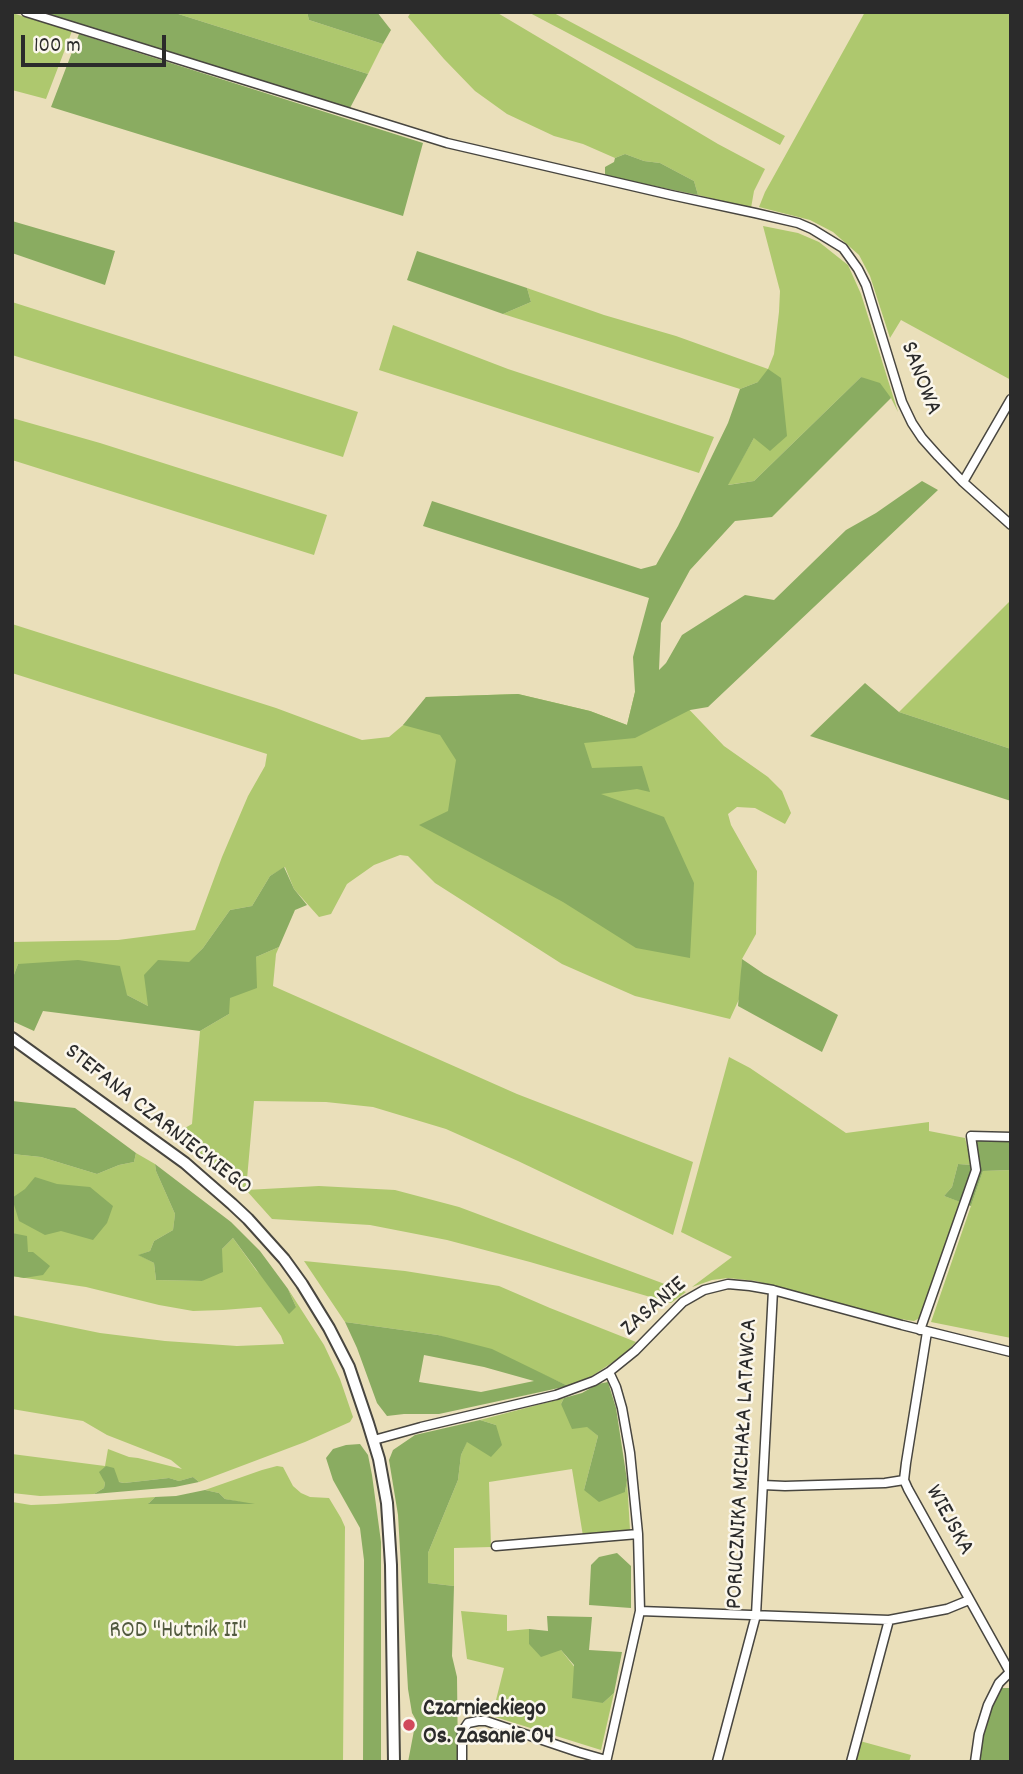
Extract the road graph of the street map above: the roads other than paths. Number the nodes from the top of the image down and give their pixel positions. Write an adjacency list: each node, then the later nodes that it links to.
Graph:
1 (26, 12): 3 (street, SANOWA)
2 (1011, 399): 3 (street)
3 (963, 482): 4 (street, SANOWA)
4 (1011, 525)
5 (12, 1038): 11 (street, STEFANA CZARNIECKIEGO)
6 (1011, 1137): 8 (street, WIEJSKA)
7 (773, 1290): 8 (street, ZASANIE); 10 (street, ZASANIE); 13 (street, PORUCZNIKA MICHAŁA LATAWCA)
8 (924, 1331): 9 (street, ZASANIE); 12 (street, WIEJSKA)
9 (1011, 1352)
10 (609, 1372): 11 (street, ZASANIE); 14 (street)
11 (374, 1440): 22 (street, STEFANA CZARNIECKIEGO)
12 (905, 1480): 13 (street); 16 (street, WIEJSKA)
13 (763, 1485): 18 (street, PORUCZNIKA MICHAŁA LATAWCA)
14 (638, 1534): 15 (street); 17 (street)
15 (496, 1546)
16 (969, 1600): 19 (street); 20 (street, WIEJSKA)
17 (640, 1611): 18 (street); 21 (street)
18 (756, 1615): 19 (street); 24 (street, PORUCZNIKA MICHAŁA LATAWCA)
19 (889, 1620): 25 (street)
20 (1010, 1673): 26 (street)
21 (606, 1761): 23 (street)
22 (394, 1762)
23 (461, 1762)
24 (717, 1762)
25 (851, 1762)
26 (975, 1762)

